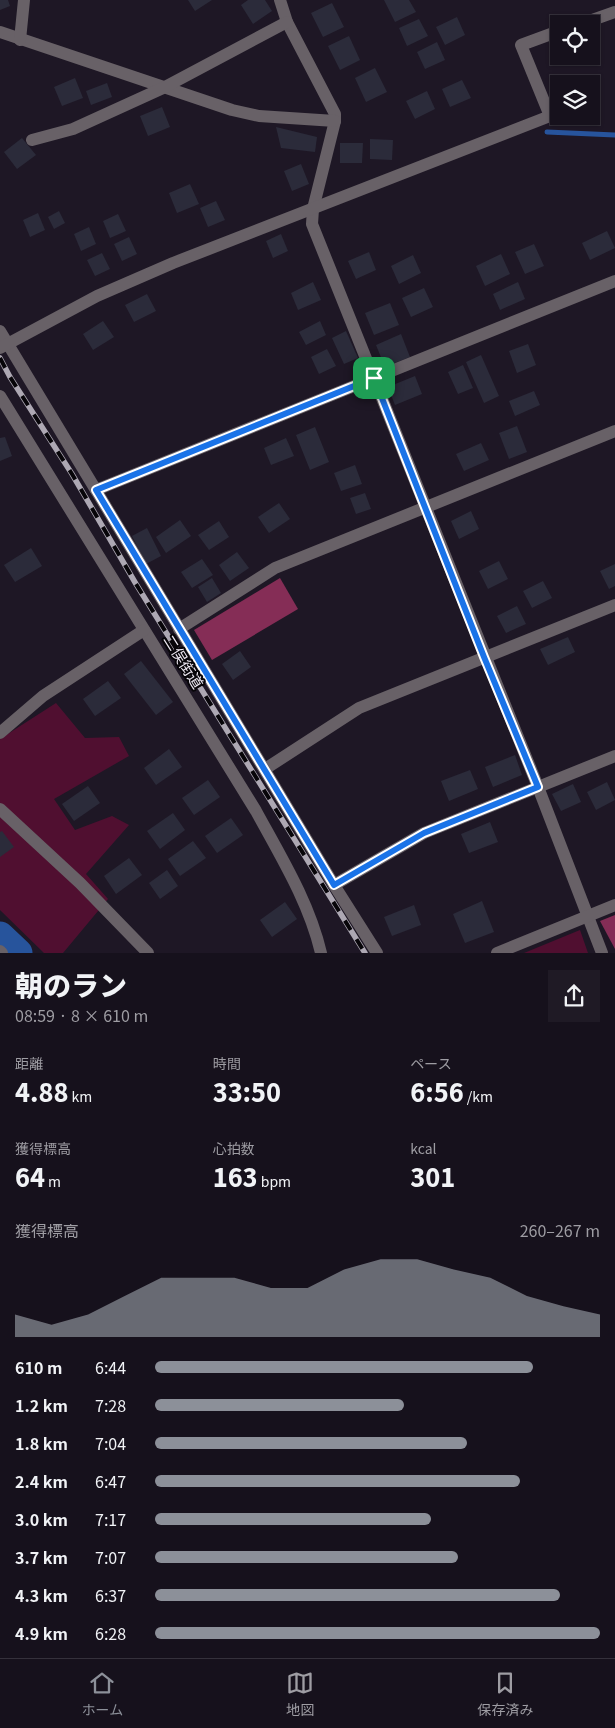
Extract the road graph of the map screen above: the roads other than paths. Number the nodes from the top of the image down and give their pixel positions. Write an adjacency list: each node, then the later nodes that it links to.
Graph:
1 (24, 0): 8 (street)
2 (280, 0): 5 (street)
3 (615, 12): 4 (street)
4 (600, 17)
5 (287, 22): 9 (street); 10 (street)
6 (0, 32): 8 (street)
7 (550, 34): 12 (street)
8 (20, 40): 9 (street)
9 (163, 88): 10 (street); 11 (street)
10 (335, 121): 12 (street)
11 (32, 140)
12 (313, 209): 15 (street); 16 (street)
13 (615, 281): 16 (street)
14 (0, 331): 15 (street)
15 (3, 346): 19 (street)
16 (374, 378): 19 (street); 20 (street)
17 (0, 396): 23 (street, 二俣街道)
18 (615, 431): 20 (street)
19 (96, 490): 22 (street)
20 (426, 508): 22 (street); 24 (street)
21 (615, 605): 24 (street)
22 (179, 629): 27 (street)
23 (144, 630): 25 (street); 34 (street, 二俣街道)
24 (484, 657): 27 (street); 28 (street)
25 (0, 733)
26 (615, 756): 28 (street)
27 (265, 769): 30 (street)
28 (538, 787): 30 (street); 32 (street)
29 (0, 809): 33 (street)
30 (334, 885): 35 (street)
31 (615, 905): 32 (street)
32 (587, 917): 36 (street); 37 (street)
33 (148, 953)
34 (321, 953)
35 (377, 953)
36 (497, 953)
37 (602, 953)

